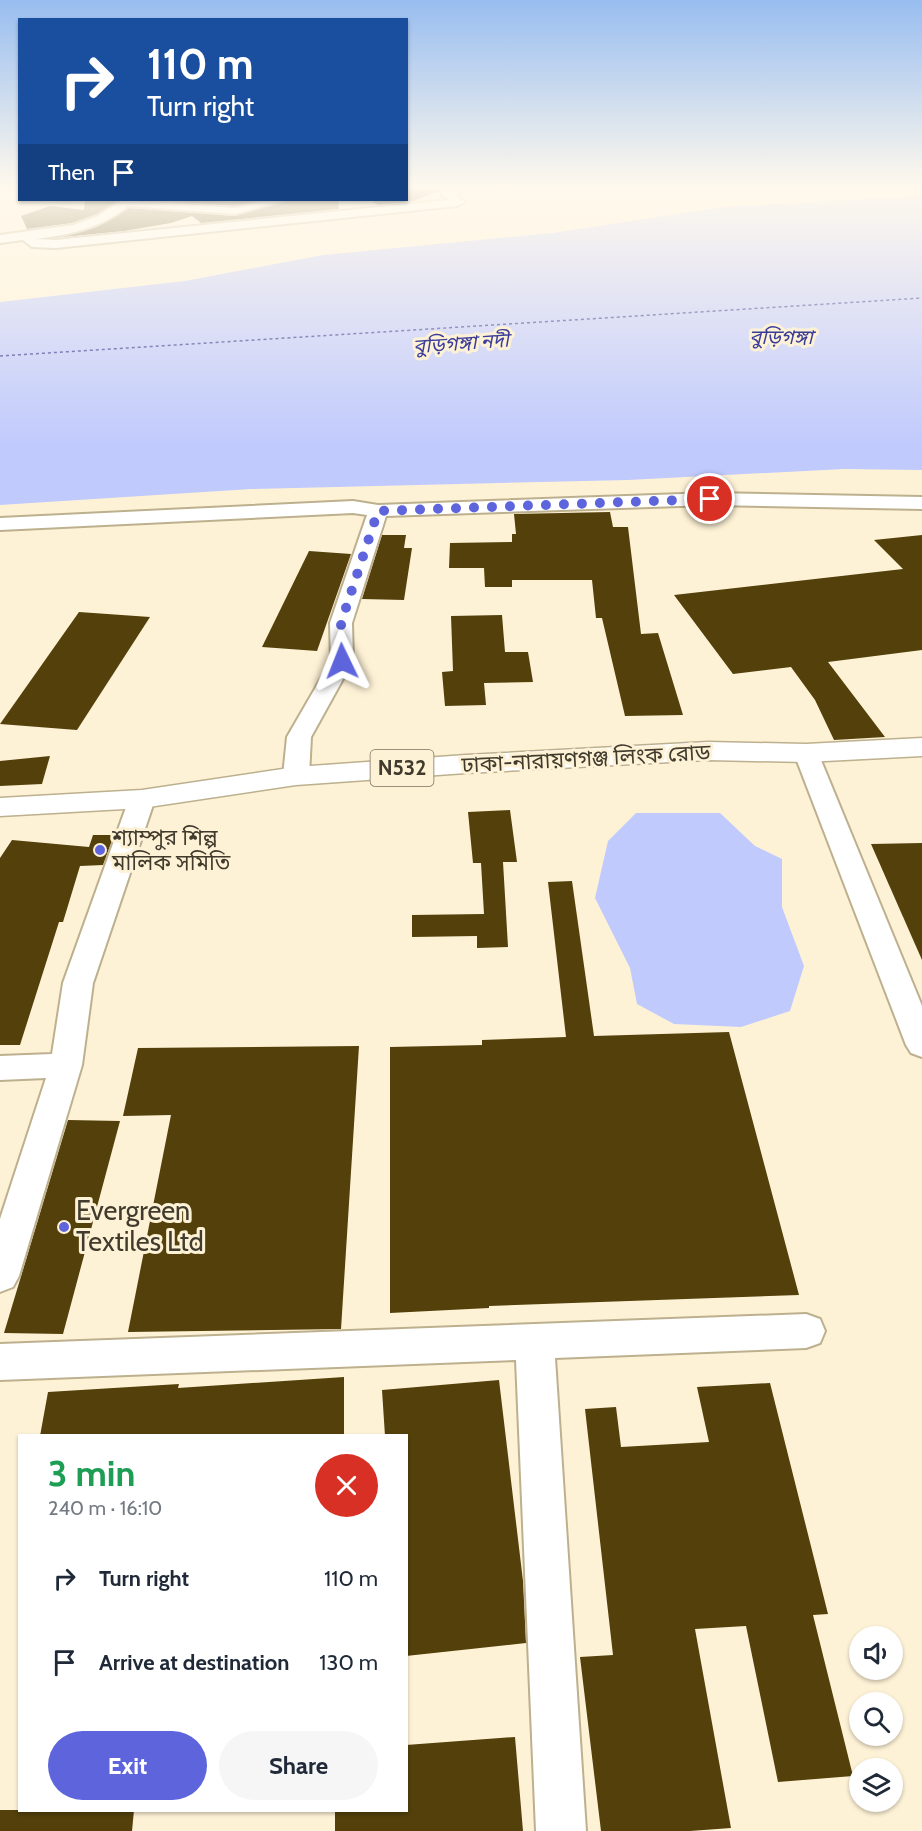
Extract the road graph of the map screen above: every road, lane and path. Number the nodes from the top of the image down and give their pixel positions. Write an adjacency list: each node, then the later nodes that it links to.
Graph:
1 (922, 503): 2 (street)
2 (378, 511): 3 (street); 6 (street)
3 (0, 524)
4 (922, 747): 5 (highway, ঢাকা-নারায়ণগঞ্জ লিংক রোড / N532)
5 (806, 753): 6 (highway, ঢাকা-নারায়ণগঞ্জ লিংক রোড / N532); 9 (street)
6 (296, 776): 7 (highway, ঢাকা-নারায়ণগঞ্জ লিংক রোড / N532)
7 (142, 799): 8 (highway, ঢাকা-নারায়ণগঞ্জ লিংক রোড / N532); 10 (street)
8 (0, 807)
9 (922, 1045)
10 (66, 1065): 11 (street); 12 (street)
11 (0, 1068)
12 (0, 1276)
13 (806, 1330): 14 (street)
14 (535, 1343): 15 (street); 16 (street)
15 (0, 1362)
16 (561, 1831)

